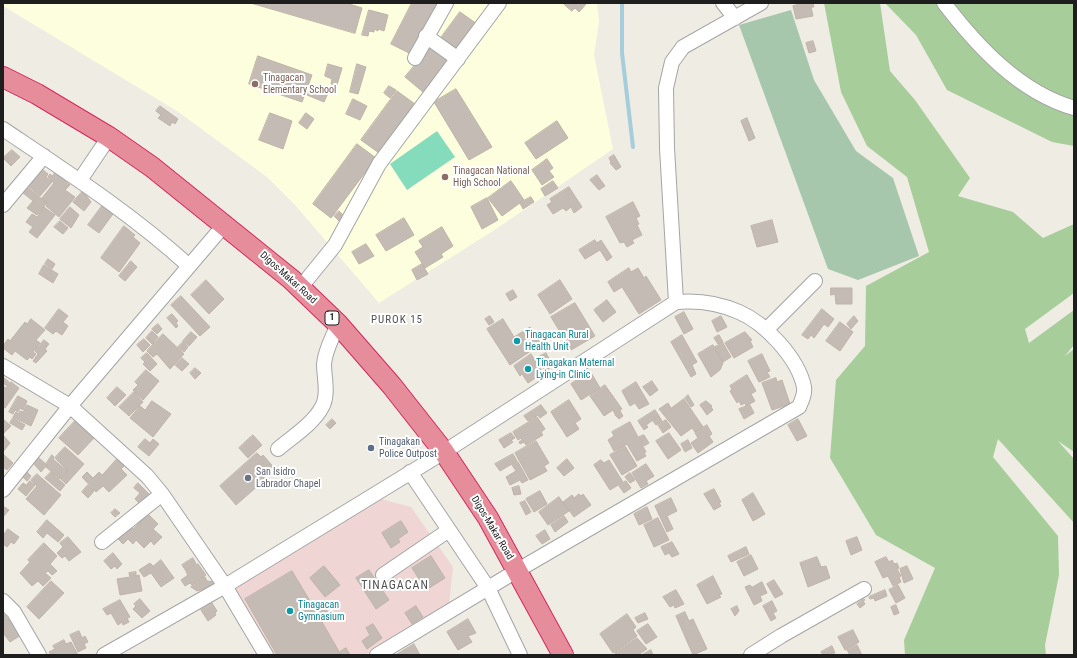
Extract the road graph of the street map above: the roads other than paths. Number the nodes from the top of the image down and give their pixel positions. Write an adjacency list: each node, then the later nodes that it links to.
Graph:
1 (446, 3): 7 (street)
2 (499, 3): 9 (street)
3 (723, 3): 6 (street)
4 (761, 3): 6 (street)
5 (944, 3): 11 (street)
6 (735, 18): 21 (street)
7 (426, 36): 8 (street); 9 (street)
8 (415, 58)
9 (458, 59): 20 (street)
10 (3, 77): 13 (highway, Digos-Makar Road / 1)
11 (1074, 108)
12 (3, 129): 14 (street)
13 (109, 137): 15 (street); 17 (highway, Digos-Makar Road / 1)
14 (44, 156): 15 (street); 16 (street)
15 (80, 180): 18 (street)
16 (3, 205)
17 (225, 224): 18 (street); 20 (highway, Digos-Makar Road / 1)
18 (189, 266): 25 (street)
19 (815, 281): 23 (street)
20 (300, 288): 22 (highway, Digos-Makar Road / 1)
21 (676, 302): 23 (street); 27 (street)
22 (338, 324): 26 (street); 27 (highway, Digos-Makar Road / 1)
23 (767, 329): 33 (street)
24 (3, 366): 25 (street)
25 (70, 406): 29 (street); 30 (street)
26 (278, 449)
27 (444, 452): 28 (street); 33 (highway, Digos-Makar Road / 1)
28 (410, 472): 31 (street); 35 (street)
29 (3, 490)
30 (162, 494): 32 (street); 35 (street)
31 (450, 530): 34 (street); 36 (street)
32 (102, 542)
33 (518, 570): 36 (street); 44 (highway, Digos-Makar Road / 1)
34 (383, 575)
35 (226, 586): 40 (street); 41 (street)
36 (488, 588): 42 (street); 43 (street)
37 (864, 589): 45 (street)
38 (3, 601): 39 (street)
39 (39, 655)
40 (104, 655)
41 (266, 655)
42 (377, 655)
43 (520, 655)
44 (563, 655)
45 (751, 655)

